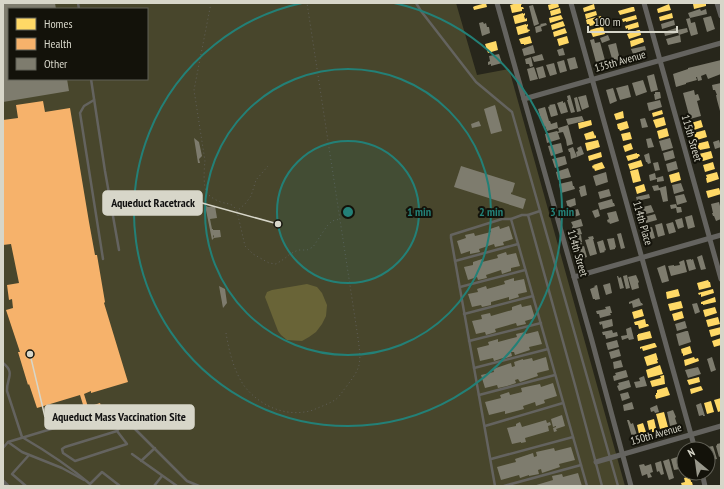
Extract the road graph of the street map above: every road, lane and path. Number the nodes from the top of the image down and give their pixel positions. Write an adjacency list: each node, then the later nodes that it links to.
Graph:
1 (210, 3): 16 (path)
2 (307, 3): 19 (path)
3 (416, 3): 17 (lane)
4 (497, 3): 13 (street, 114th Street)
5 (570, 3): 11 (street, 114th Place)
6 (644, 3): 10 (street, 115th Street)
7 (717, 3): 8 (street)
8 (721, 16)
9 (721, 43): 10 (street, 135th Avenue)
10 (660, 60): 11 (street, 135th Avenue); 22 (street, 115th Street)
11 (592, 79): 13 (street, 135th Avenue); 25 (street, 114th Place)
12 (91, 80): 14 (lane)
13 (524, 99): 29 (street, 114th Street)
14 (94, 100): 24 (lane); 26 (lane)
15 (268, 166): 16 (path)
16 (237, 211): 19 (path)
17 (540, 211): 18 (lane); 59 (lane)
18 (528, 215): 20 (lane); 62 (lane)
19 (340, 219): 35 (path)
20 (511, 220): 23 (lane); 27 (lane)
21 (721, 235): 22 (street)
22 (710, 238): 25 (street); 30 (street, 115th Street)
23 (518, 244): 27 (lane); 28 (lane)
24 (119, 250)
25 (642, 258): 29 (street); 49 (street, 114th Place)
26 (103, 259)
27 (455, 260): 31 (lane)
28 (526, 270): 31 (lane); 32 (lane)
29 (574, 277): 57 (street, 114th Street)
30 (721, 279)
31 (460, 287): 33 (lane)
32 (533, 296): 33 (lane); 34 (lane)
33 (464, 314): 36 (lane)
34 (541, 323): 36 (lane); 37 (lane)
35 (226, 333)
36 (469, 341): 39 (lane)
37 (548, 349): 39 (lane); 40 (lane)
38 (3, 363): 50 (lane)
39 (474, 368): 41 (lane)
40 (556, 375): 41 (lane); 42 (lane)
41 (479, 396): 46 (lane)
42 (563, 403): 46 (lane); 51 (lane)
43 (104, 412): 44 (lane)
44 (125, 419): 48 (lane); 55 (lane)
45 (71, 423): 50 (lane)
46 (485, 426): 60 (lane)
47 (721, 426): 49 (street, 150th Avenue)
48 (116, 431): 48 (lane)
49 (691, 434): 52 (street, 114th Place); 57 (street, 150th Avenue)
50 (22, 437): 53 (lane); 67 (lane)
51 (573, 437): 60 (lane); 63 (lane)
52 (693, 441)
53 (8, 442): 54 (lane); 58 (lane)
54 (3, 448)
55 (154, 448): 61 (lane); 74 (lane)
56 (132, 454): 61 (lane)
57 (622, 454): 59 (street, 150th Avenue); 80 (street, 114th Street)
58 (29, 455): 67 (lane); 69 (lane)
59 (610, 458): 62 (street, 150th Avenue); 79 (lane)
60 (491, 459): 75 (lane)
61 (141, 461): 64 (lane)
62 (596, 462): 78 (lane)
63 (581, 465): 76 (lane); 77 (lane)
64 (162, 476): 66 (lane); 71 (lane)
65 (3, 482): 68 (street)
66 (172, 482): 72 (lane); 73 (lane)
67 (91, 485): 70 (lane)
68 (7, 486)
69 (26, 486)
70 (120, 486)
71 (154, 486)
72 (169, 486)
73 (177, 486)
74 (199, 486)
75 (495, 486)
76 (504, 486)
77 (587, 486)
78 (602, 486)
79 (618, 486)
80 (631, 486)

